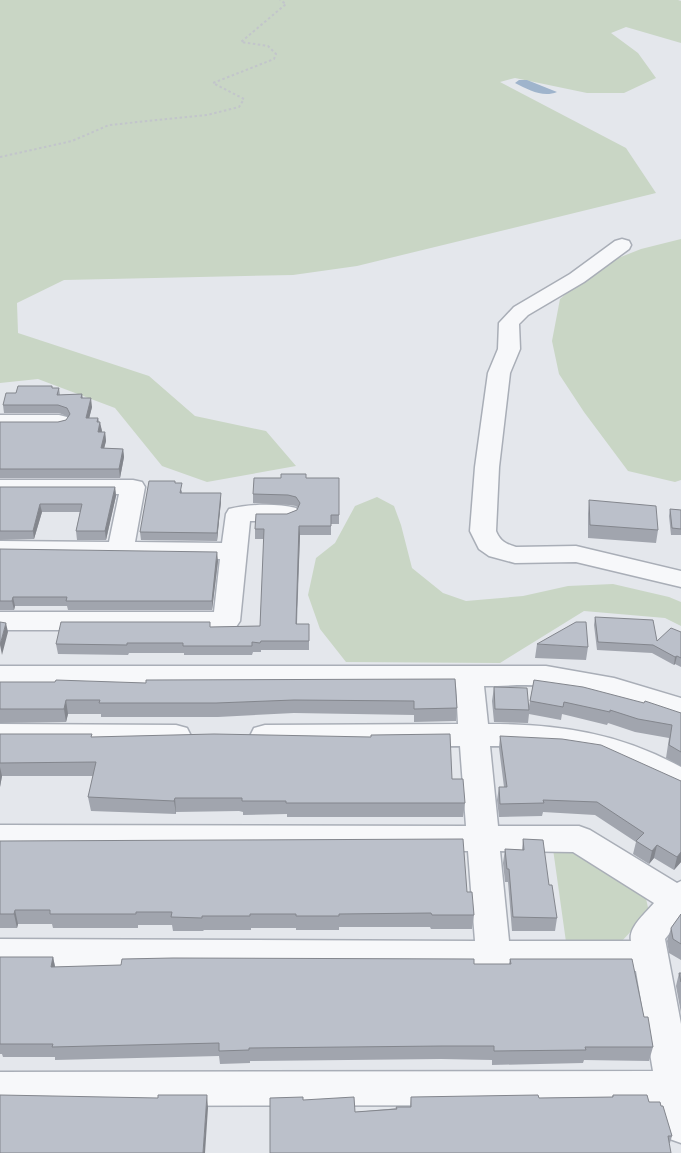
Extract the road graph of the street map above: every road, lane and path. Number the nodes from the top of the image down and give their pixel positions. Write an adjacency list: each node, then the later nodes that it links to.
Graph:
1 (280, 0): 2 (path)
2 (0, 157)
3 (622, 245): 11 (street)
4 (0, 422): 5 (street)
5 (59, 422)
6 (0, 487): 8 (street)
7 (287, 513): 10 (street)
8 (122, 548): 9 (street); 10 (street)
9 (0, 549)
10 (234, 551): 12 (street)
11 (681, 579)
12 (0, 621)
13 (0, 676): 14 (street)
14 (469, 676): 15 (street); 19 (street)
15 (681, 709)
16 (0, 736): 17 (street)
17 (207, 736)
18 (237, 736): 19 (street)
19 (474, 736): 20 (street); 22 (street)
20 (681, 781)
21 (0, 838): 22 (street)
22 (484, 839): 23 (street); 25 (street)
23 (679, 898): 26 (street)
24 (0, 954): 25 (street)
25 (493, 954): 26 (street)
26 (649, 956): 27 (street)
27 (673, 1088): 28 (street); 29 (street)
28 (0, 1089)
29 (681, 1125)

